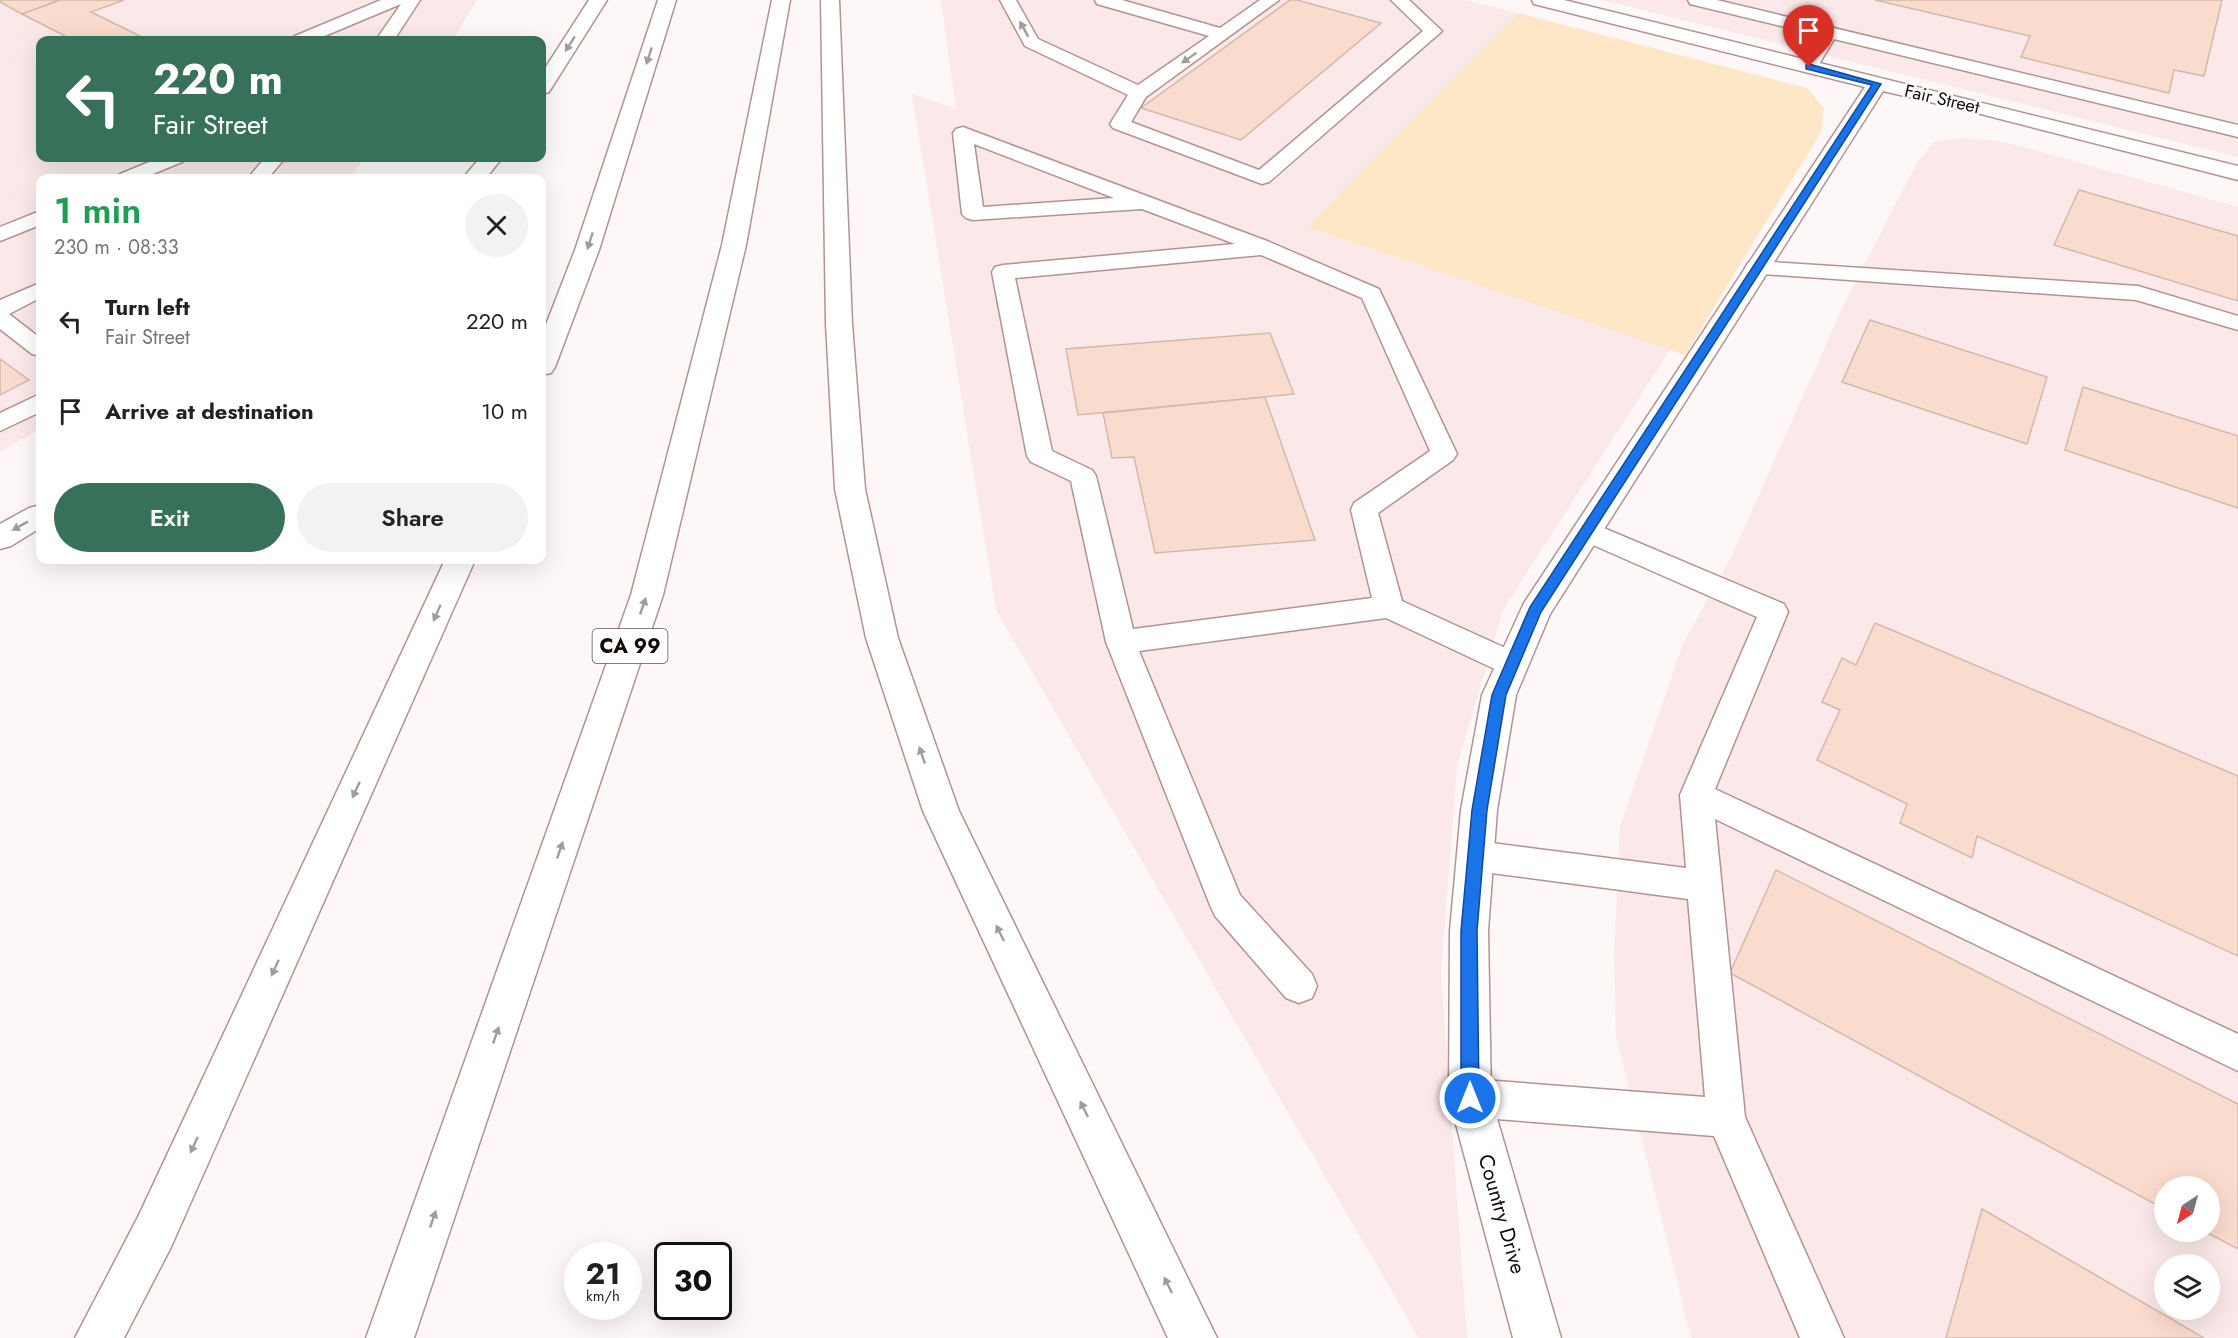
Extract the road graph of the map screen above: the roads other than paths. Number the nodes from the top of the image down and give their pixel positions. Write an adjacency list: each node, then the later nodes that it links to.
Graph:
1 (396, 0): 15 (lane)
2 (412, 0): 16 (lane)
3 (598, 0): 18 (main road, one-way to 18)
4 (667, 0): 39 (main road, one-way to 39)
5 (781, 0): 56 (main road, CA 99, one-way to 5)
6 (830, 0): 60 (main road, one-way to 6)
7 (1008, 0): 20 (lane, one-way to 7)
8 (1103, 0): 14 (lane)
9 (1271, 0): 14 (lane)
10 (1399, 0): 20 (lane)
11 (1541, 0): 17 (main road, Fair Street)
12 (1696, 0): 13 (lane)
13 (1829, 32): 17 (lane); 21 (lane)
14 (1223, 34): 20 (lane, one-way to 20)
15 (310, 36)
16 (388, 36)
17 (1809, 67): 19 (main road, Fair Street)
18 (546, 82)
19 (1877, 84): 25 (main road, Fair Street); 33 (main road, Country Drive)
20 (1139, 93)
21 (2238, 131)
22 (166, 162): 26 (lane)
23 (271, 162): 27 (lane)
24 (488, 162): 28 (main road)
25 (2238, 173)
26 (137, 174)
27 (261, 174)
28 (477, 174)
29 (1145, 202): 29 (lane); 32 (lane)
30 (36, 219): 31 (lane)
31 (0, 235)
32 (1264, 248): 46 (lane); 47 (lane)
33 (1756, 268): 37 (lane); 43 (main road, Country Drive)
34 (36, 292): 35 (lane)
35 (0, 309)
36 (0, 318): 38 (lane)
37 (2238, 323)
38 (36, 346)
39 (546, 357)
40 (36, 404): 41 (lane)
41 (0, 423)
42 (36, 517): 44 (main road, one-way to 44)
43 (1587, 531): 48 (main road, Country Drive); 49 (lane)
44 (0, 538)
45 (458, 564): 57 (main road, one-way to 57)
46 (1389, 607): 47 (lane); 48 (lane)
47 (1121, 642): 52 (lane)
48 (1512, 664): 50 (main road, Country Drive)
49 (1696, 795): 51 (lane); 53 (lane)
50 (1476, 856): 51 (lane); 54 (main road, Country Drive)
51 (1705, 886): 55 (lane)
52 (1299, 986)
53 (2238, 1053)
54 (1470, 1098): 55 (lane); 61 (main road, Country Drive)
55 (1726, 1118): 62 (lane)
56 (414, 1274): 58 (main road, CA 99); 59 (main road)
57 (99, 1338)
58 (390, 1338)
59 (399, 1338)
60 (1193, 1338)
61 (1537, 1338)
62 (1822, 1338)

